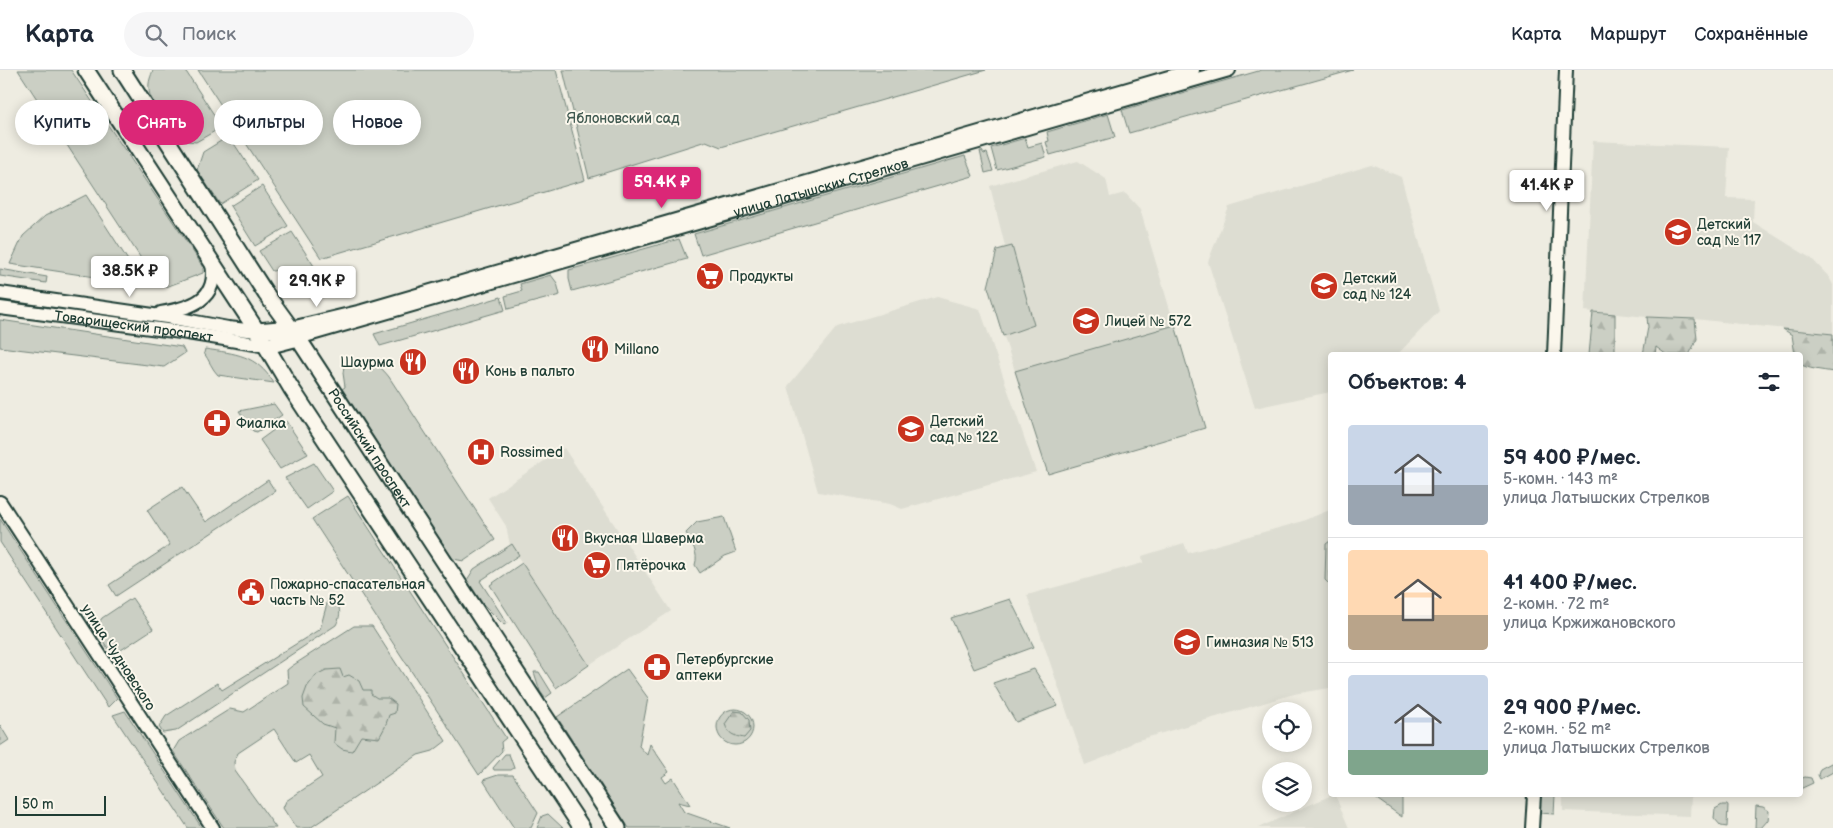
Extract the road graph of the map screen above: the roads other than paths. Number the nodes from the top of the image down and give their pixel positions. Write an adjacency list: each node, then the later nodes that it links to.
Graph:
1 (86, 70): 6 (main road)
2 (122, 70): 11 (main road, Российский проспект)
3 (1193, 70): 11 (street, улица Латышских Стрелков)
4 (1229, 70): 11 (street, улица Латышских Стрелков)
5 (1566, 70): 13 (street)
6 (212, 262): 9 (street); 10 (main road)
7 (0, 293): 9 (street, Товарищеский проспект)
8 (0, 308): 12 (street, Товарищеский проспект)
9 (151, 315): 10 (street, Товарищеский проспект)
10 (257, 331): 11 (main road, Товарищеский проспект); 12 (main road)
11 (294, 333): 12 (main road, улица Латышских Стрелков); 18 (main road, Российский проспект)
12 (267, 346): 17 (main road)
13 (1554, 352)
14 (0, 502): 16 (street, улица Чудновского)
15 (1534, 797): 19 (street)
16 (213, 828)
17 (582, 828)
18 (618, 828)
19 (1532, 828)

